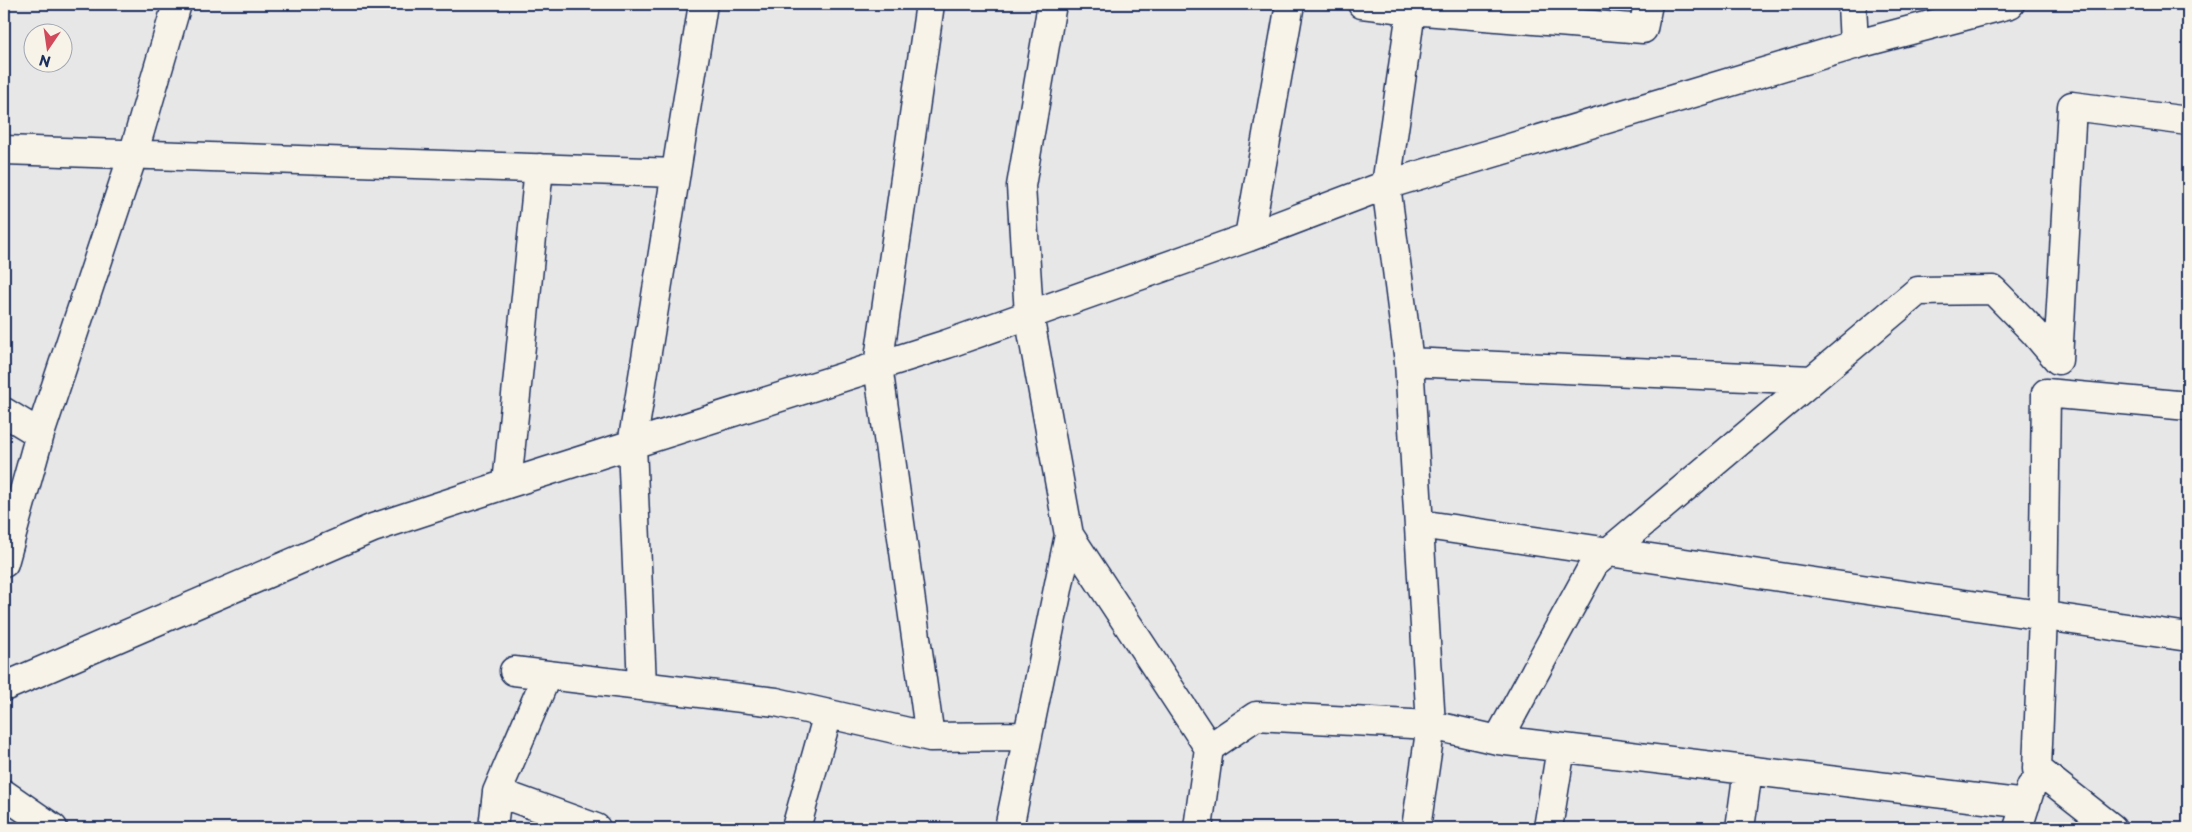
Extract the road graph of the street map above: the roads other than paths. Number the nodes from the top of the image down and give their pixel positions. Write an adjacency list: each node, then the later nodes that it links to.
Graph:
1 (177, 4): 14 (street)
2 (702, 4): 16 (street)
3 (930, 4): 21 (street)
4 (1052, 4): 19 (street)
5 (1290, 4): 18 (street)
6 (1362, 4): 10 (street)
7 (1648, 4): 10 (street)
8 (1852, 4): 11 (street)
9 (2010, 4): 11 (street)
10 (1412, 7): 17 (street)
11 (1854, 45): 17 (street)
12 (2188, 121): 22 (street)
13 (4, 150): 14 (street)
14 (133, 154): 15 (street); 25 (street)
15 (539, 168): 16 (street); 27 (street)
16 (676, 173): 26 (street)
17 (1386, 185): 18 (street); 20 (street)
18 (1249, 237): 19 (street)
19 (1028, 314): 21 (street); 29 (street)
20 (1409, 362): 22 (street); 28 (street)
21 (878, 366): 26 (street); 41 (street)
22 (1812, 380): 30 (street)
23 (2188, 406): 32 (street)
24 (4, 412): 25 (street)
25 (40, 434): 31 (street)
26 (632, 445): 27 (street); 36 (street)
27 (507, 484): 37 (street)
28 (1419, 524): 30 (street); 39 (street)
29 (1069, 535): 40 (street); 43 (street)
30 (1610, 550): 32 (street); 42 (street)
31 (4, 563)
32 (2043, 615): 33 (street); 45 (street)
33 (2188, 637)
34 (514, 671): 35 (street)
35 (547, 675): 36 (street); 47 (street)
36 (642, 686): 38 (street)
37 (4, 687)
38 (828, 714): 41 (street); 53 (street)
39 (1431, 725): 42 (street); 43 (street); 56 (street)
40 (1028, 736): 41 (street); 54 (street)
41 (930, 737)
42 (1498, 740): 44 (street)
43 (1209, 748): 55 (street)
44 (1561, 748): 46 (street); 57 (street)
45 (2037, 769): 49 (street); 59 (street)
46 (1748, 770): 49 (street); 58 (street)
47 (497, 792): 51 (street); 52 (street)
48 (4, 794): 50 (street)
49 (2022, 816)
50 (53, 828)
51 (493, 828)
52 (596, 828)
53 (796, 828)
54 (1010, 828)
55 (1198, 828)
56 (1416, 828)
57 (1548, 828)
58 (1740, 828)
59 (2112, 828)

